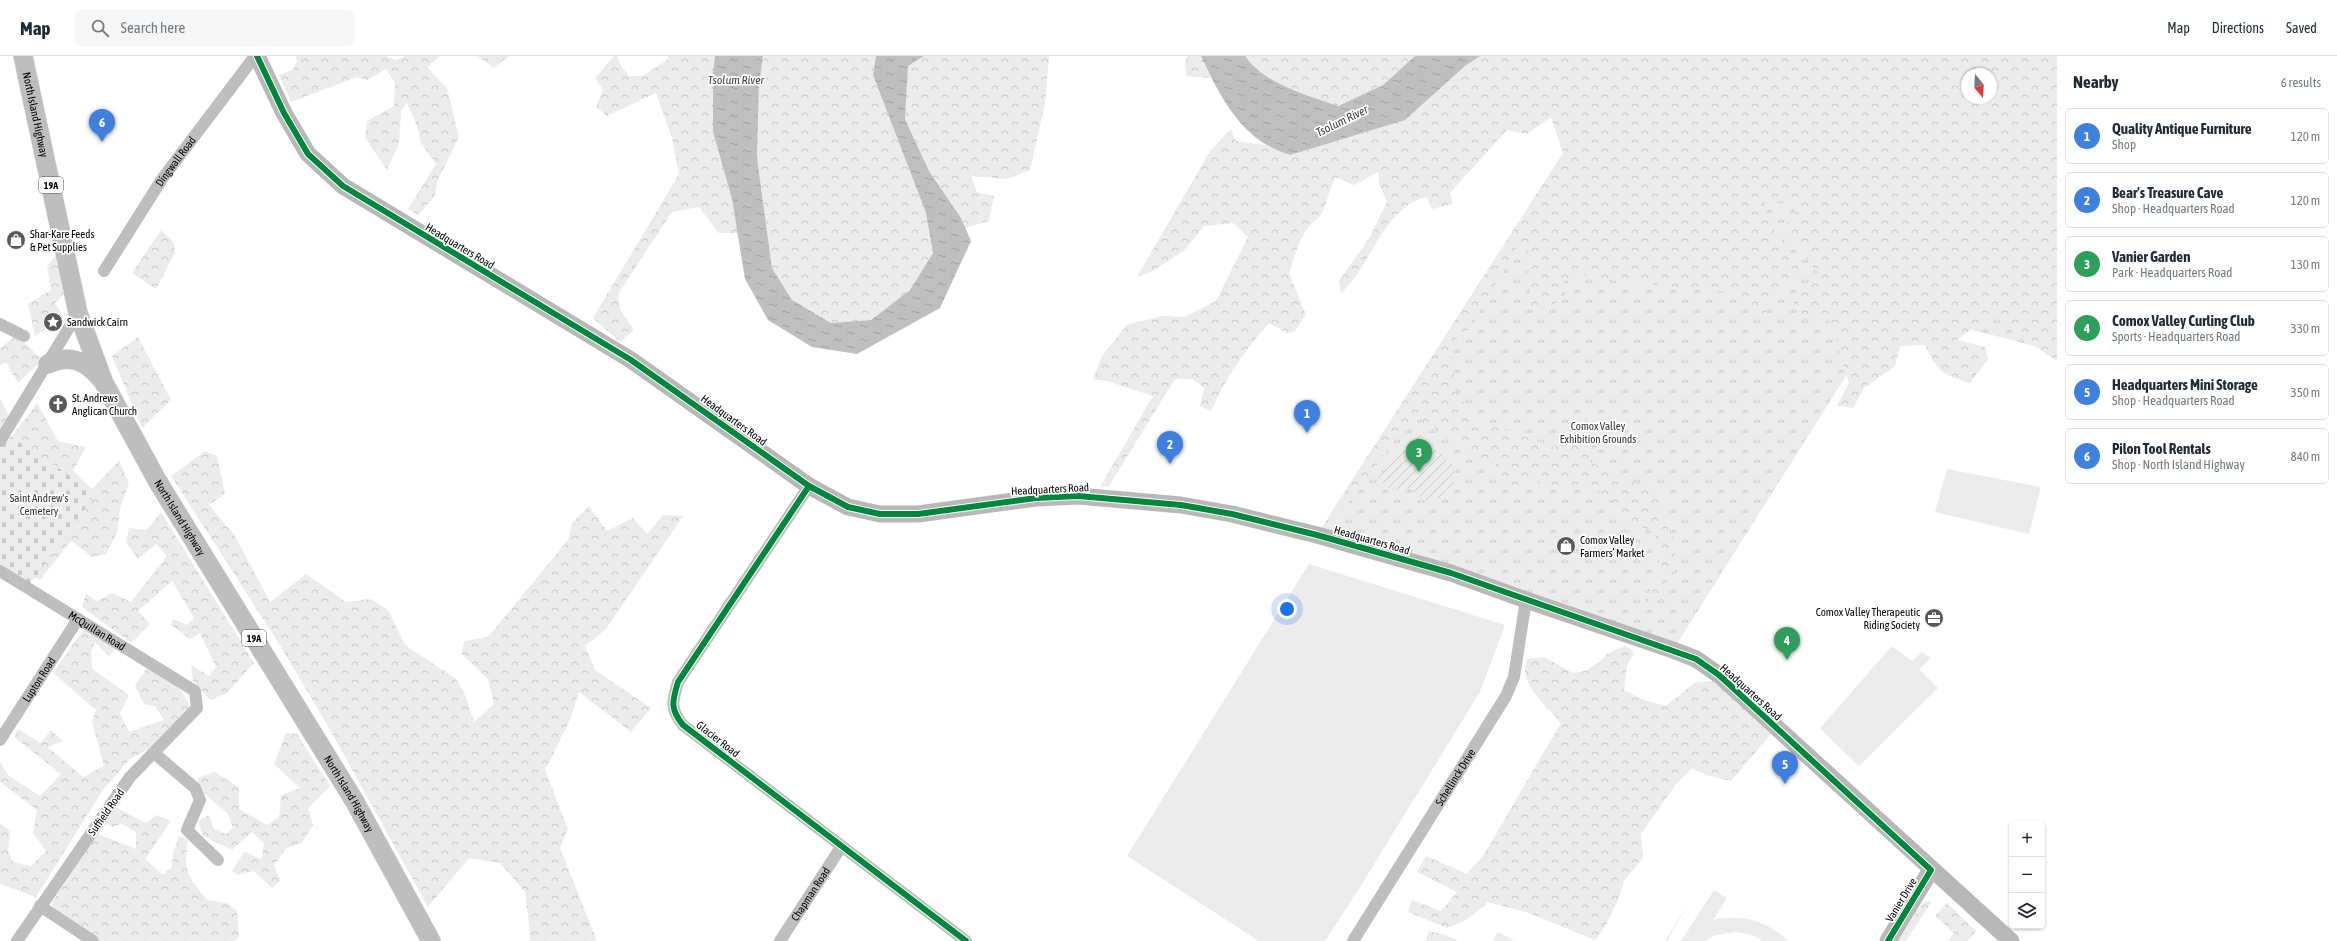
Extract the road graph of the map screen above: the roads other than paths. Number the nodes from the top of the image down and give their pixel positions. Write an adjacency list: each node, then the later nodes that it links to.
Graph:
1 (23, 56): 4 (main road, North Island Highway / 19A)
2 (256, 56): 3 (street, Dingwall Road); 10 (main road, Headquarters Road)
3 (104, 271)
4 (78, 313): 7 (street); 8 (main road, North Island Highway / 19A)
5 (0, 324): 6 (street)
6 (24, 336)
7 (48, 364): 8 (main road); 9 (street)
8 (104, 383): 23 (main road, North Island Highway / 19A)
9 (0, 441)
10 (809, 486): 12 (main road, Headquarters Road); 17 (street, Glacier Road)
11 (0, 571): 13 (street, McQuillan Road)
12 (1526, 600): 19 (main road, Headquarters Road); 26 (street, Schellinck Drive)
13 (78, 619): 14 (street, McQuillan Road); 15 (street, Lupton Road)
14 (195, 691): 16 (street, Suffield Road)
15 (0, 740)
16 (154, 753): 18 (street); 20 (street, Suffield Road)
17 (841, 847): 24 (street, Chapman Road); 25 (street, Glacier Road)
18 (218, 860)
19 (1931, 870): 27 (main road, Vanier Drive); 28 (main road, Headquarters Road)
20 (40, 906): 21 (street, Suffield Road); 22 (street)
21 (17, 941)
22 (93, 941)
23 (431, 941)
24 (780, 941)
25 (966, 941)
26 (1353, 941)
27 (1888, 941)
28 (2011, 941)

